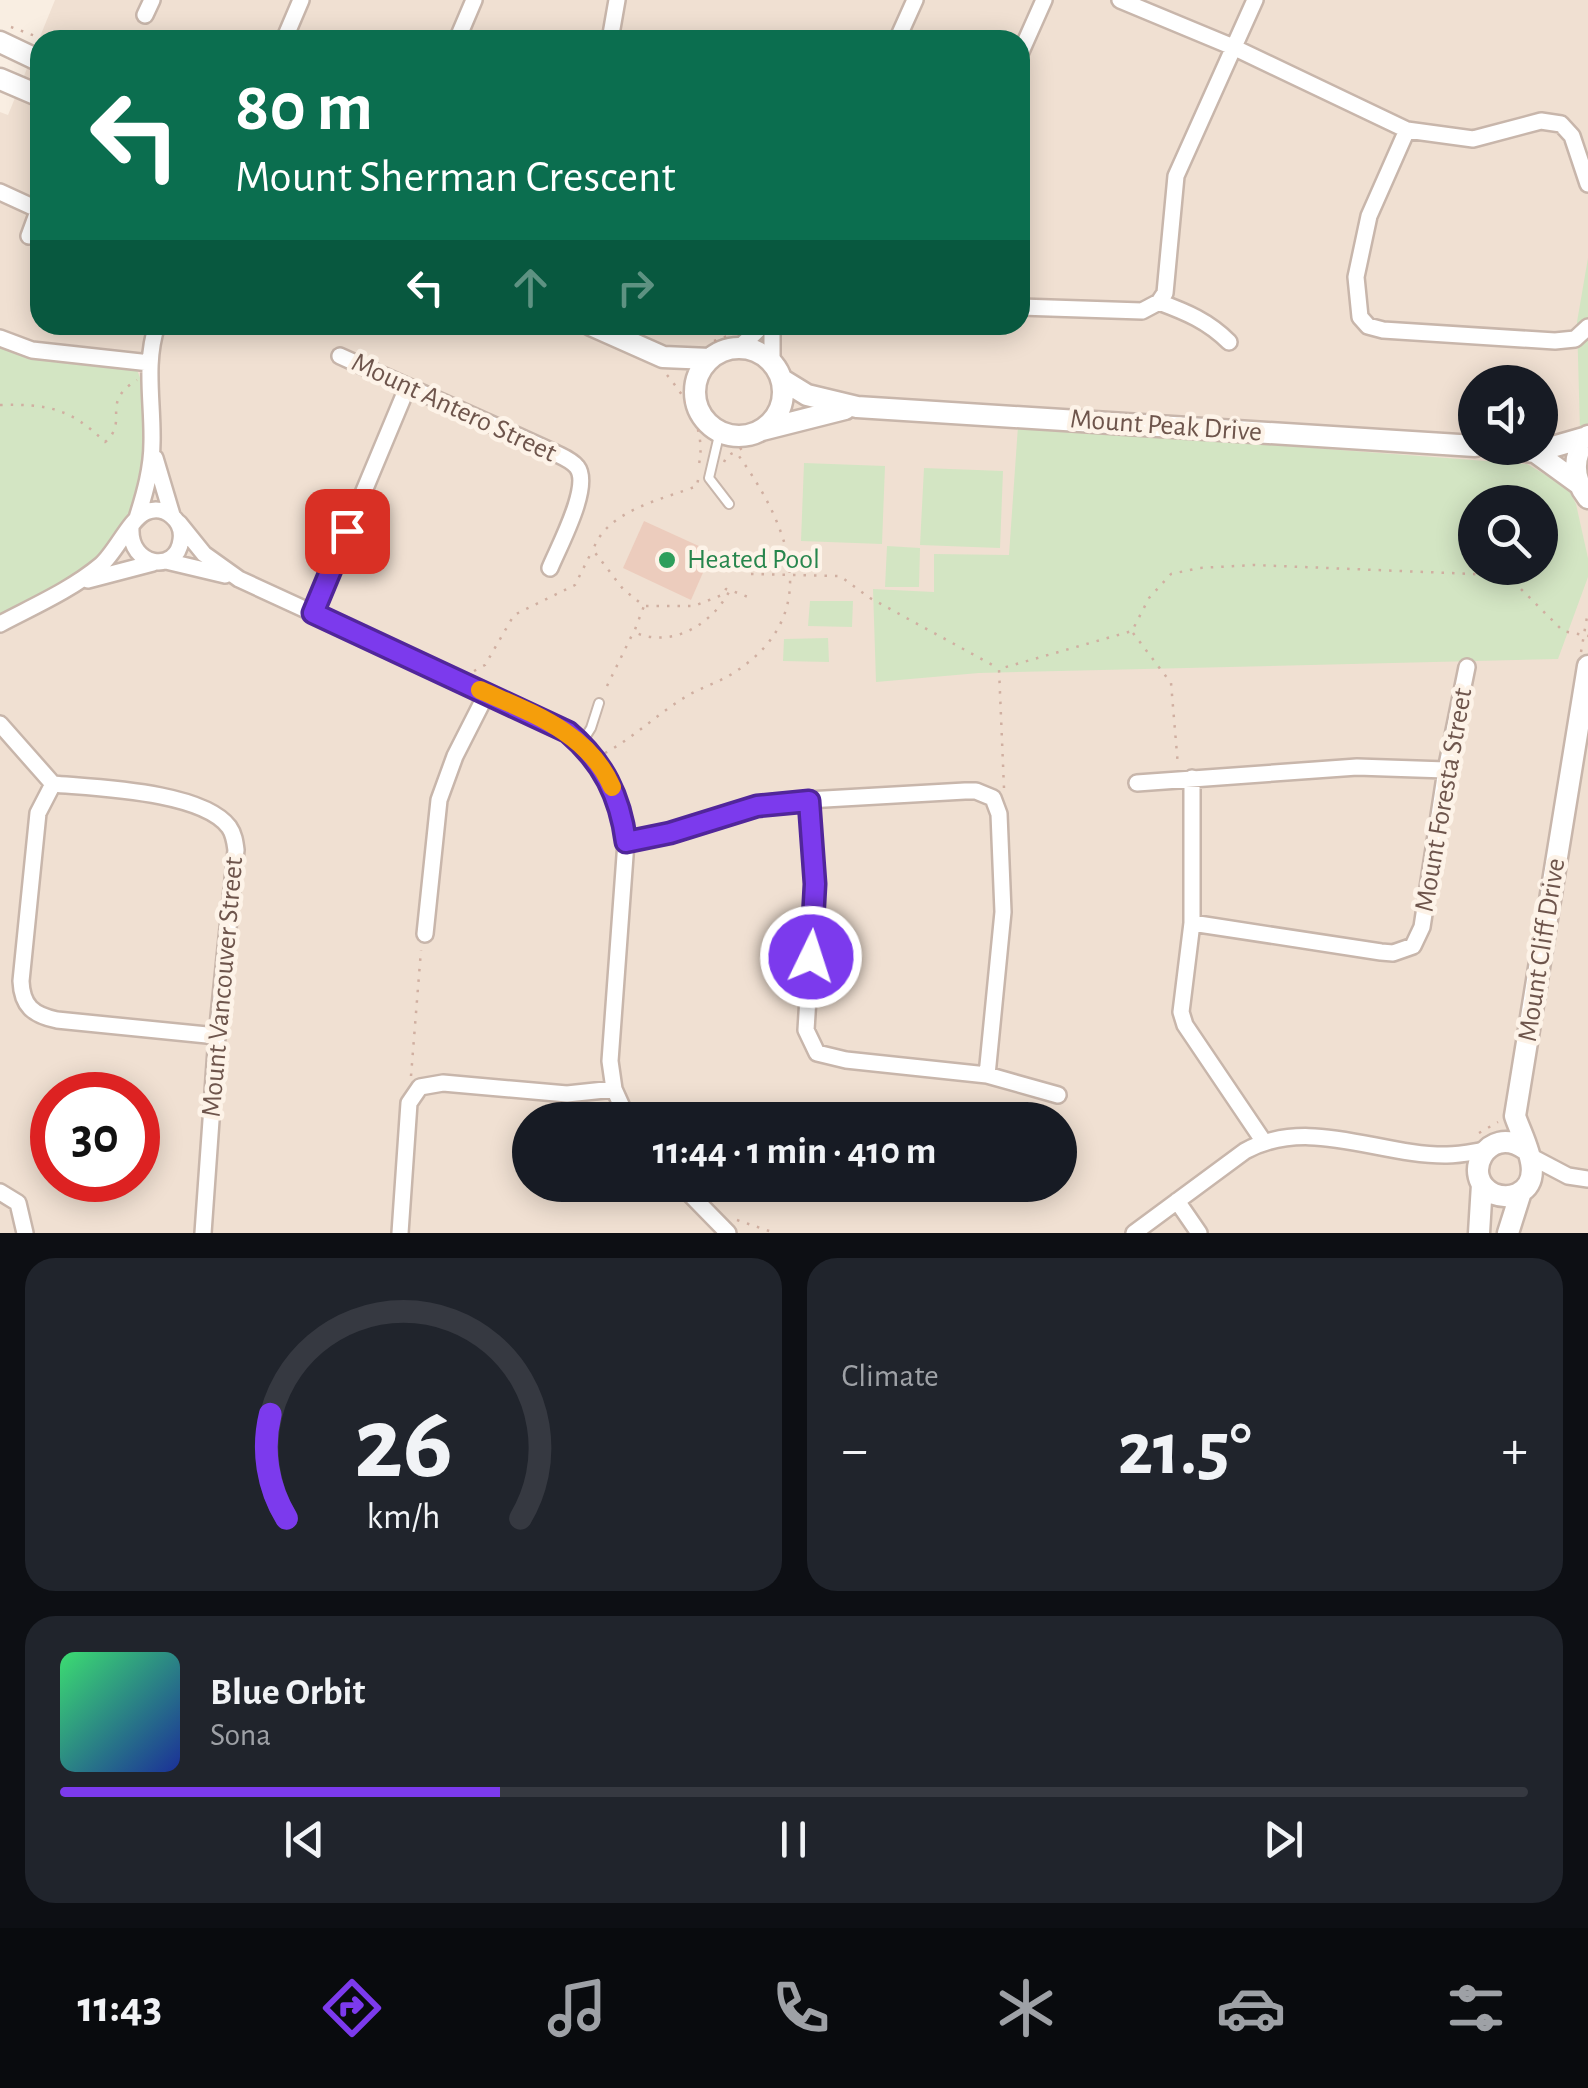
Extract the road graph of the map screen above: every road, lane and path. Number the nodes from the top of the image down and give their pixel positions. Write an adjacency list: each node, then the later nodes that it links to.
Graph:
1 (301, 0): 9 (street)
2 (474, 0): 10 (street)
3 (617, 0): 11 (street)
4 (915, 0): 12 (street)
5 (1044, 0): 13 (street)
6 (1120, 0): 16 (street)
7 (1255, 0): 16 (street)
8 (1, 24): 14 (path)
9 (288, 30)
10 (461, 30)
11 (610, 30)
12 (902, 30)
13 (1030, 32)
14 (30, 34)
15 (0, 42): 17 (street)
16 (1234, 47): 20 (street); 26 (street)
17 (30, 56)
18 (0, 79): 19 (street)
19 (30, 92)
20 (1407, 130): 21 (street); 28 (street)
21 (1588, 184)
22 (0, 192): 23 (street)
23 (30, 204)
24 (30, 230): 25 (street)
25 (28, 236)
26 (1159, 302): 27 (street); 35 (street)
27 (1030, 307)
28 (1588, 328)
29 (155, 335): 39 (street)
30 (614, 335): 38 (street)
31 (746, 335): 34 (street)
32 (773, 335): 40 (street)
33 (0, 338): 39 (street)
34 (738, 340): 36 (path); 36 (street); 40 (street, Mount Peak Drive)
35 (1229, 342)
36 (710, 351): 38 (street); 42 (street)
37 (340, 356): 41 (street, Mount Antero Street)
38 (663, 357): 42 (street)
39 (150, 368): 43 (path); 48 (street)
40 (777, 371): 44 (street, Mount Peak Drive); 46 (street)
41 (407, 388): 60 (street, Mount Antero Street); 69 (street)
42 (696, 398): 45 (street)
43 (0, 405)
44 (857, 407): 46 (street, Mount Peak Drive); 49 (street, Mount Peak Drive)
45 (720, 431): 46 (street, Mount Peak Drive); 55 (lane)
46 (758, 431)
47 (1587, 437): 50 (street); 54 (street)
48 (152, 444): 56 (street); 57 (street)
49 (1458, 445)
50 (1558, 445)
51 (735, 451): 62 (path)
52 (700, 464): 58 (path)
53 (1551, 465): 54 (street)
54 (1584, 491)
55 (729, 504)
56 (175, 519): 57 (street); 59 (street); 63 (street)
57 (134, 523): 59 (street); 64 (street)
58 (593, 550): 67 (path); 77 (path)
59 (161, 561): 63 (street); 64 (street)
60 (550, 568)
61 (751, 574): 62 (path)
62 (791, 576): 76 (path); 83 (path)
63 (238, 579): 69 (street)
64 (75, 584): 70 (street)
65 (730, 590): 66 (path); 67 (path); 72 (path)
66 (748, 597)
67 (644, 606): 72 (path)
68 (1588, 612): 73 (path)
69 (313, 613): 79 (street)
70 (0, 624)
71 (1132, 631): 73 (path); 76 (path); 86 (path)
72 (634, 632): 78 (path)
73 (1586, 636)
74 (1588, 666): 100 (street, Mount Cliff Drive)
75 (1467, 667): 85 (street, Mount Foresta Street)
76 (999, 669): 89 (path)
77 (472, 673)
78 (607, 686)
79 (487, 693): 82 (street); 93 (street)
80 (600, 703): 82 (lane)
81 (0, 724): 87 (street)
82 (584, 740): 83 (path); 91 (street)
83 (605, 753): 84 (path)
84 (611, 761)
85 (1446, 770): 86 (street); 92 (street, Mount Foresta Street)
86 (1185, 779): 88 (street); 92 (street)
87 (53, 784): 94 (street, Mount Vancouver Street); 94 (street)
88 (1137, 784)
89 (993, 798): 90 (street); 95 (street)
90 (809, 801): 91 (street); 95 (street)
91 (626, 842): 96 (street)
92 (1192, 923): 101 (street)
93 (426, 934): 99 (path)
94 (217, 1036): 114 (street, Mount Vancouver Street)
95 (987, 1075): 97 (street)
96 (614, 1090): 98 (street); 99 (street)
97 (1058, 1095)
98 (620, 1102)
99 (410, 1103): 115 (street)
100 (1509, 1117): 102 (street, Mount Cliff Drive); 102 (path); 103 (street, Mount Cliff Drive)
101 (1264, 1142): 104 (street); 110 (street)
102 (1484, 1144): 103 (street); 104 (street); 106 (street)
103 (1528, 1153): 105 (street); 108 (street)
104 (1446, 1156): 106 (street)
105 (1568, 1176): 107 (street); 108 (street)
106 (1480, 1180): 108 (street); 120 (street)
107 (1588, 1180)
108 (1525, 1188): 121 (street)
109 (0, 1192): 113 (street)
110 (1177, 1201): 118 (street); 119 (street)
111 (697, 1202): 116 (street)
112 (729, 1214): 117 (path)
113 (25, 1233)
114 (203, 1233)
115 (400, 1233)
116 (728, 1233)
117 (775, 1233)
118 (1134, 1233)
119 (1199, 1233)
120 (1479, 1233)
121 (1508, 1233)

